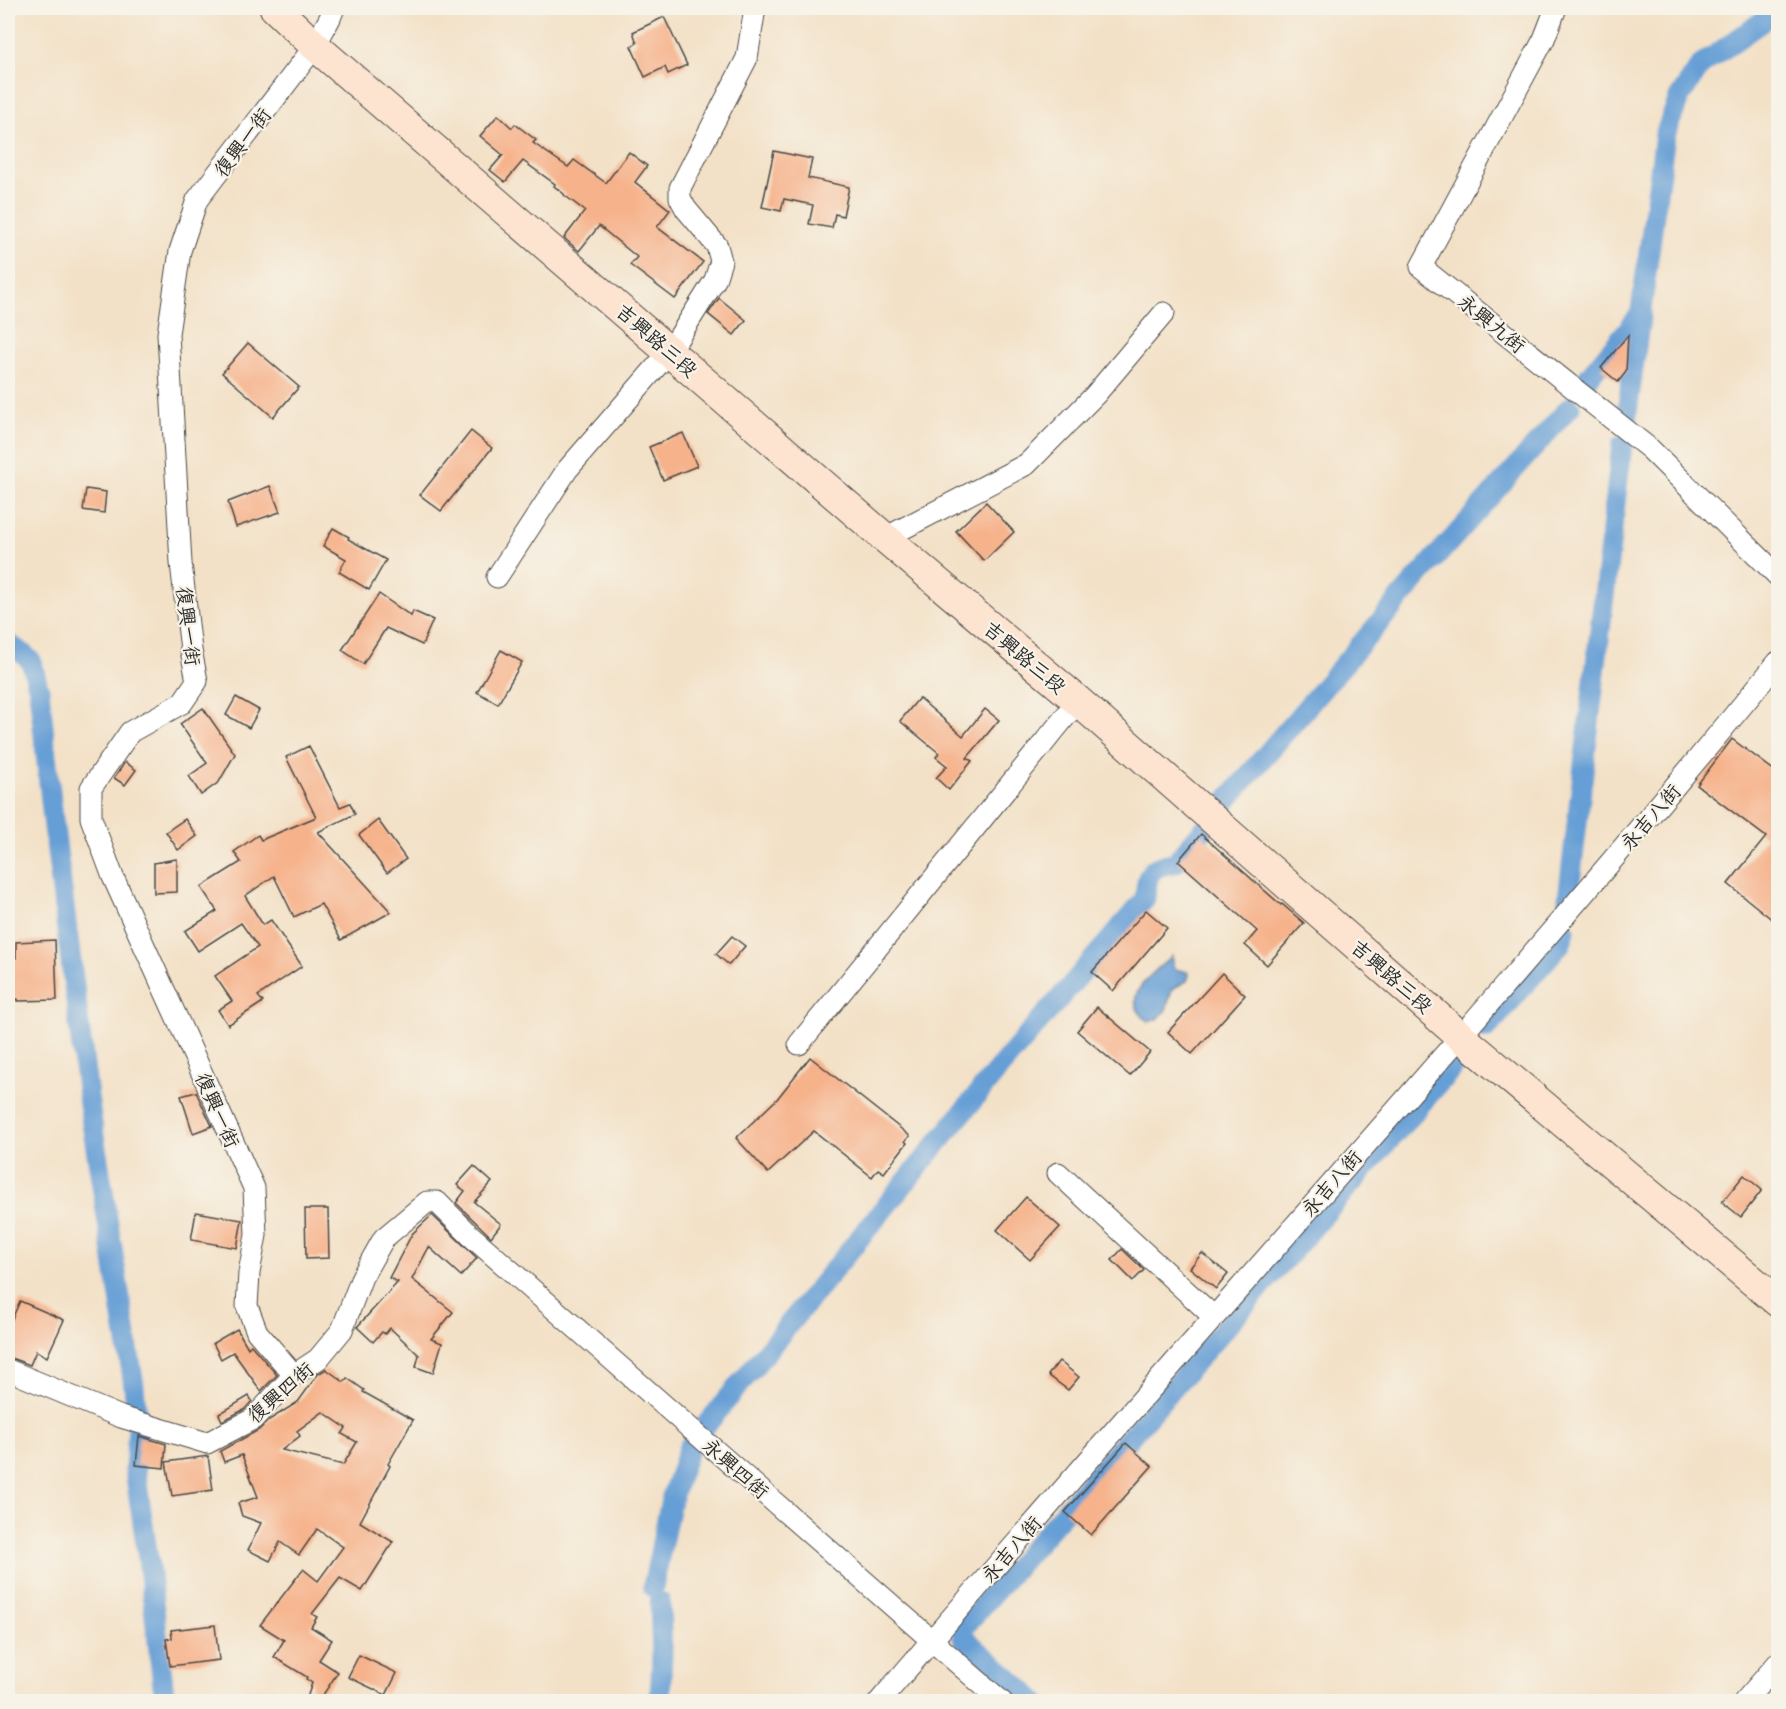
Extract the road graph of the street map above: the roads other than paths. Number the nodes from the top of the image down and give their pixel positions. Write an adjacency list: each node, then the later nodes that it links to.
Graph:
1 (275, 8): 5 (street, 吉興路三段)
2 (334, 8): 5 (street, 復興一街)
3 (755, 8): 7 (street)
4 (1556, 8): 9 (street, 永興九街)
5 (315, 46): 7 (street, 吉興路三段); 20 (street, 復興一街)
6 (1164, 313): 8 (street)
7 (670, 351): 8 (street, 吉興路三段); 10 (street)
8 (885, 538): 12 (street, 吉興路三段)
9 (1779, 576)
10 (497, 577)
11 (1779, 662): 13 (street, 永吉八街)
12 (1077, 701): 13 (street, 吉興路三段); 14 (street)
13 (1460, 1036): 17 (street, 吉興路三段); 18 (street, 永吉八街)
14 (799, 1044)
15 (1058, 1173): 18 (street)
16 (470, 1235): 20 (street, 復興四街); 21 (street, 永興四街)
17 (1779, 1302)
18 (1214, 1317): 21 (street, 永吉八街)
19 (8, 1370): 20 (street, 復興四街)
20 (294, 1375)
21 (931, 1640): 23 (street, 永吉八街); 24 (street, 永興四街)
22 (1779, 1663): 25 (street)
23 (879, 1701)
24 (1002, 1701)
25 (1744, 1701)

